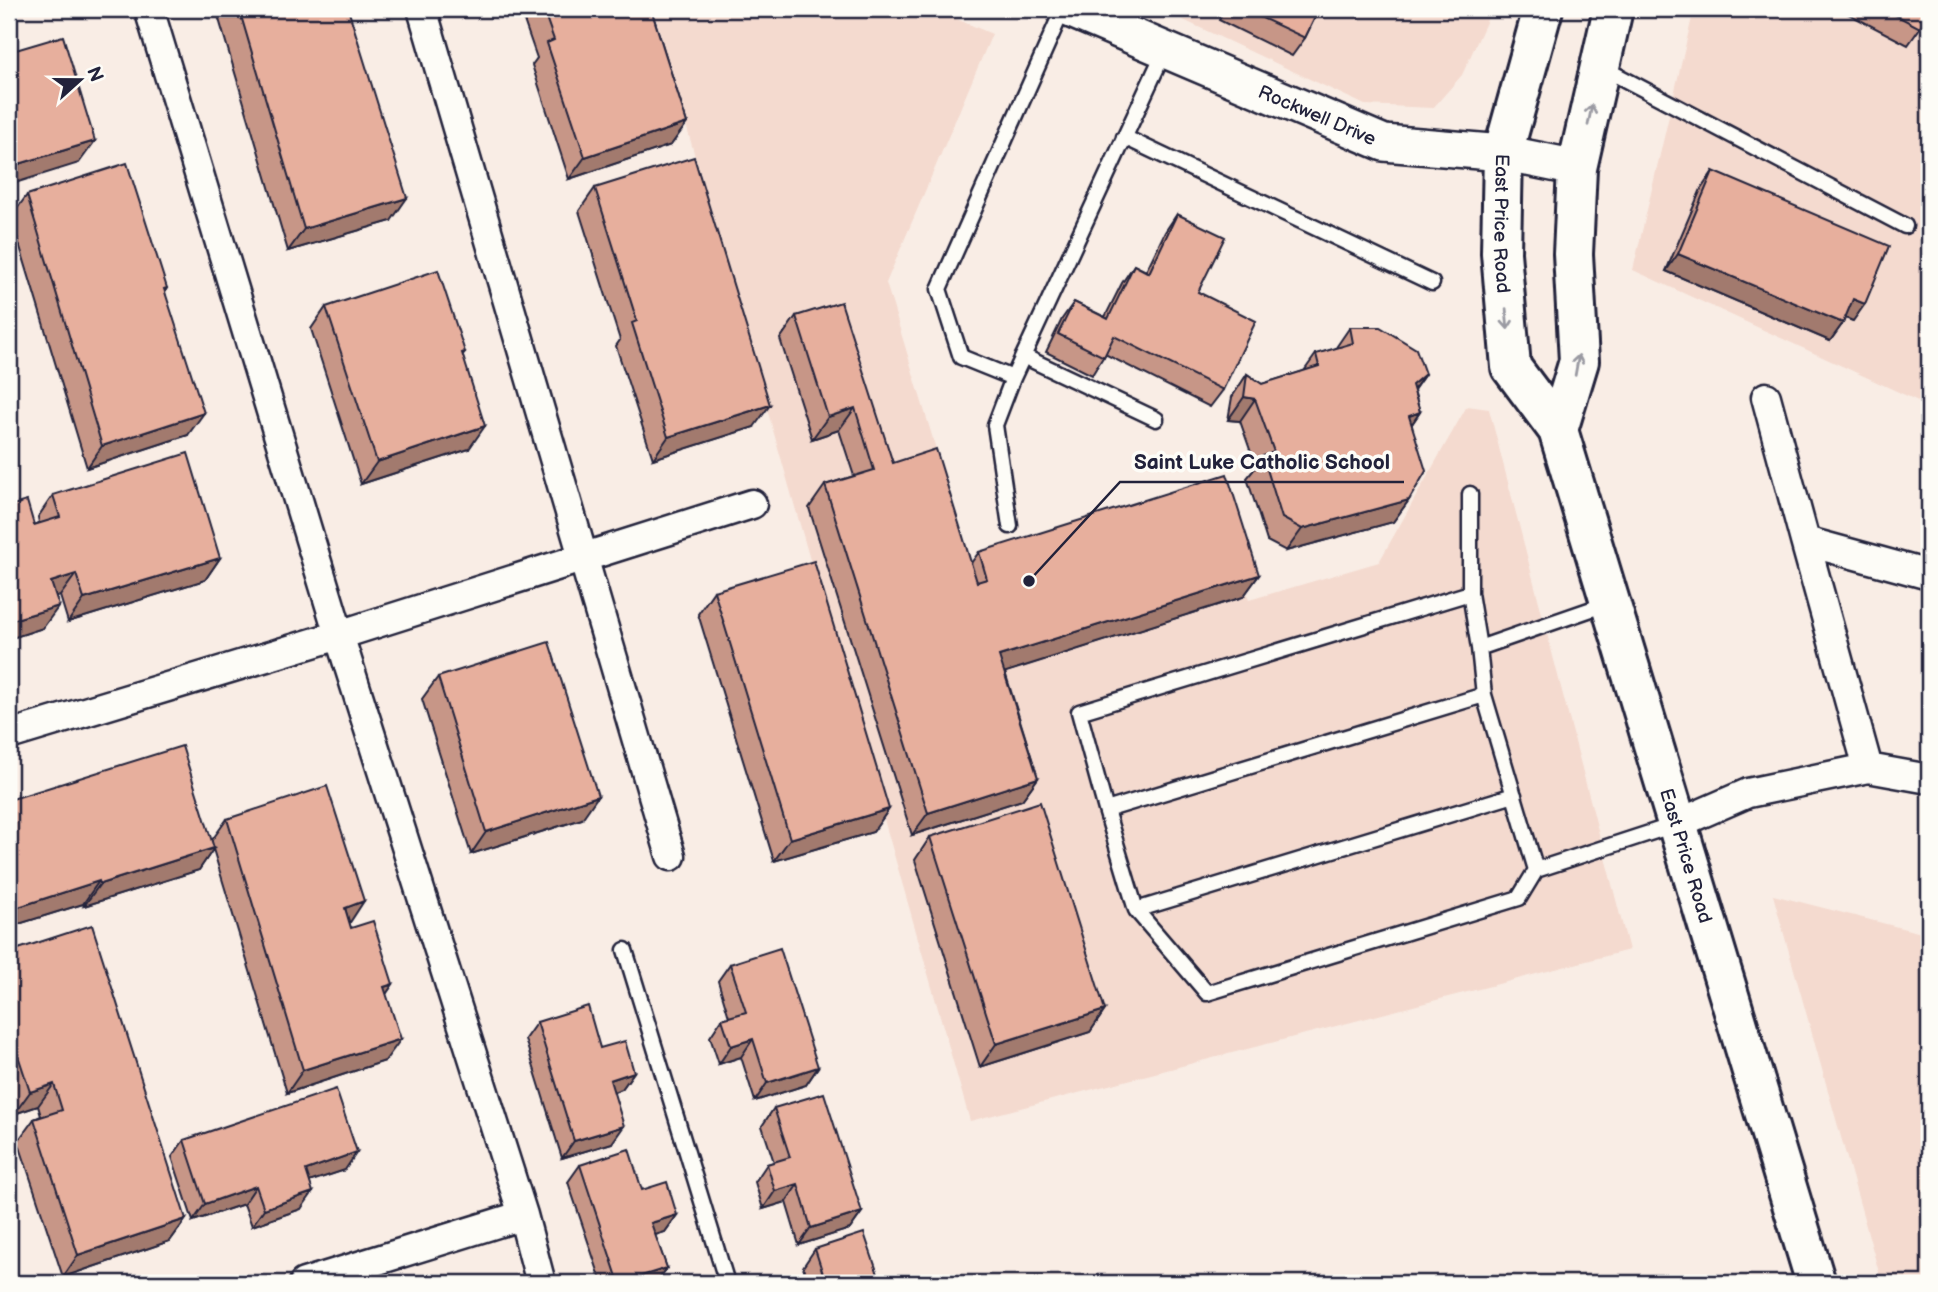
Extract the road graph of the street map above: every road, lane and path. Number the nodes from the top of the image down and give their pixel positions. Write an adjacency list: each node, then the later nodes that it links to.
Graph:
1 (149, 9): 27 (street)
2 (422, 9): 23 (street)
3 (1063, 9): 15 (lane)
4 (1069, 9): 7 (street, Rockwell Drive)
5 (1543, 9): 10 (main road, East Price Road)
6 (1613, 9): 8 (main road)
7 (1166, 50): 9 (lane); 10 (street, Rockwell Drive)
8 (1599, 65): 11 (main road, one-way to 8); 12 (lane)
9 (1124, 137): 13 (lane); 14 (lane)
10 (1503, 153): 11 (street, Rockwell Drive); 18 (main road, East Price Road, one-way to 18)
11 (1577, 168): 18 (main road, one-way to 11)
12 (1905, 226)
13 (1432, 283)
14 (1023, 356): 15 (lane); 17 (lane)
15 (1013, 378): 21 (lane)
16 (1766, 397): 22 (street)
17 (1156, 419)
18 (1558, 430): 26 (main road, East Price Road)
19 (1470, 494): 25 (lane)
20 (752, 504): 23 (street)
21 (1010, 526)
22 (1805, 541): 24 (street); 31 (street)
23 (583, 558): 27 (street); 36 (street)
24 (1929, 575)
25 (1469, 593): 28 (lane); 34 (lane)
26 (1610, 603): 28 (lane); 35 (main road, East Price Road)
27 (340, 635): 30 (street); 40 (street)
28 (1479, 648): 29 (lane)
29 (1484, 695): 33 (lane); 34 (lane)
30 (9, 735)
31 (1868, 768): 32 (street); 35 (street)
32 (1929, 779)
33 (1514, 795): 37 (lane); 38 (lane)
34 (1106, 810): 38 (lane)
35 (1677, 824): 37 (lane); 44 (main road, East Price Road)
36 (671, 856)
37 (1536, 870): 38 (lane)
38 (1136, 910)
39 (625, 950): 43 (lane)
40 (523, 1215): 41 (street); 42 (street)
41 (303, 1283)
42 (541, 1283)
43 (727, 1283)
44 (1816, 1283)

